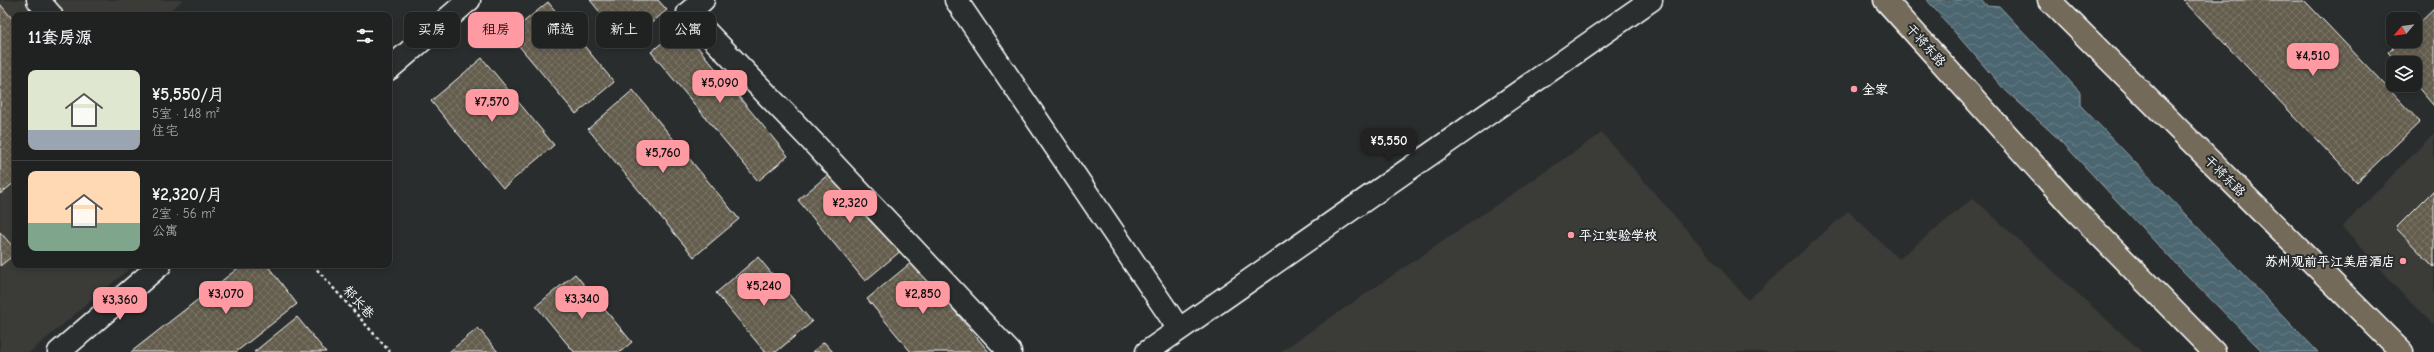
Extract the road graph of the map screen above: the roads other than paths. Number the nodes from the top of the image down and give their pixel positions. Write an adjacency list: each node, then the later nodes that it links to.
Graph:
1 (38, 0): 8 (street)
2 (469, 0): 9 (street)
3 (703, 0): 13 (street)
4 (956, 0): 11 (street)
5 (1651, 0): 11 (street)
6 (1885, 0): 15 (main road, 干将东路)
7 (2049, 0): 16 (main road, 干将东路)
8 (48, 12)
9 (392, 66)
10 (157, 268): 12 (street)
11 (1180, 329): 14 (street)
12 (59, 352)
13 (1010, 352)
14 (1147, 352)
15 (2214, 352)
16 (2402, 352)

